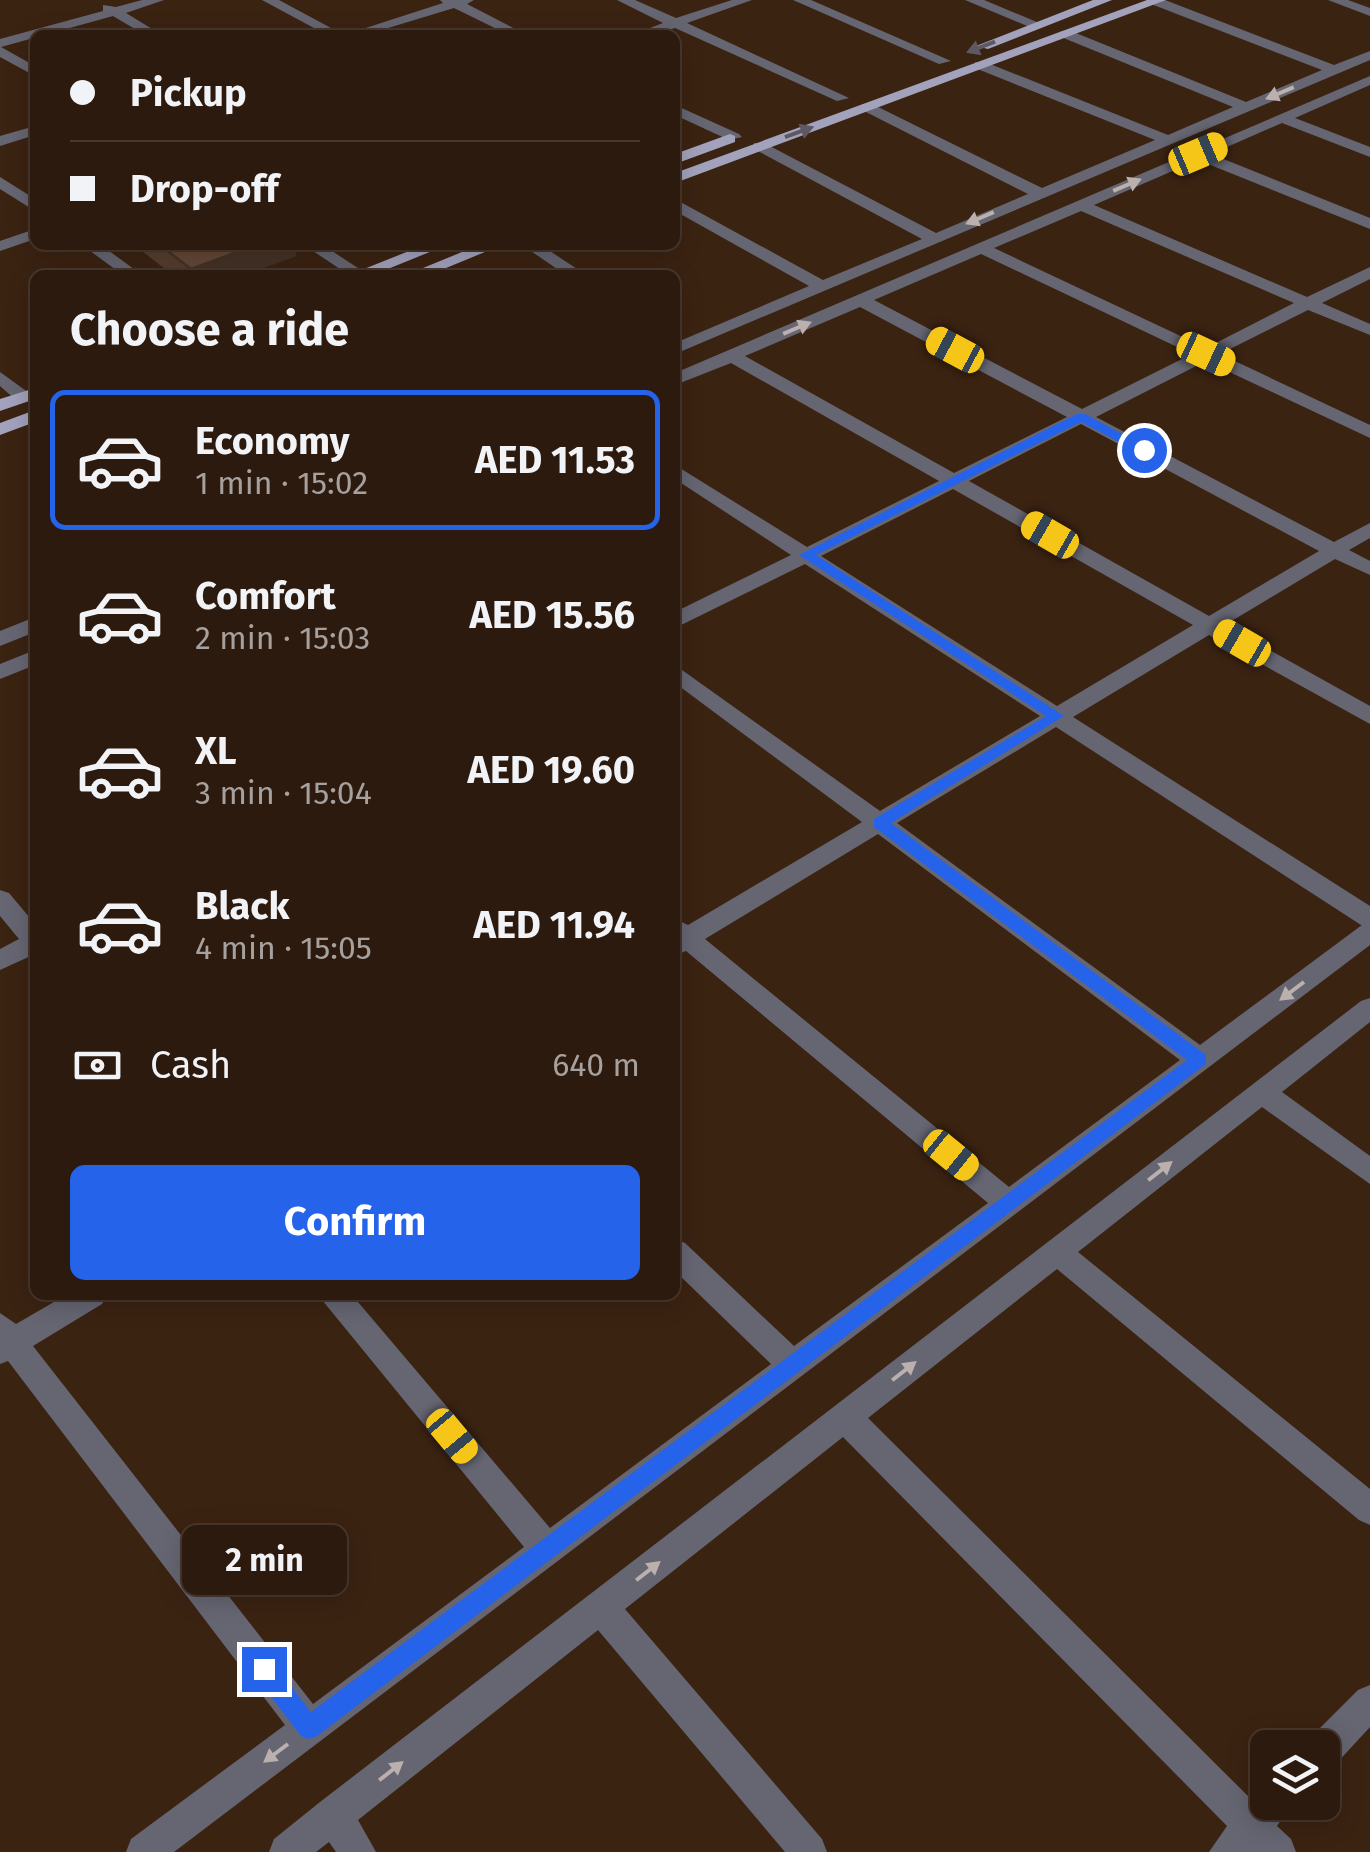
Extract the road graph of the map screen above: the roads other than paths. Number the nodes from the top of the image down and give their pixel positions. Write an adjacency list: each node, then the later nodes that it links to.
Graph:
1 (96, 0): 12 (street)
2 (157, 0): 12 (street)
3 (270, 0): 18 (street)
4 (624, 0): 14 (street)
5 (745, 0): 14 (street)
6 (800, 0): 27 (street)
7 (972, 0): 15 (street)
8 (1105, 0): 15 (main road)
9 (1158, 0): 22 (main road); 31 (street)
10 (1335, 0): 13 (street)
11 (456, 1): 19 (street); 20 (street)
12 (114, 12): 16 (street); 17 (street)
13 (1370, 12)
14 (676, 23): 21 (street); 33 (street)
15 (1038, 26): 25 (main road, one-way to 25)
16 (55, 30)
17 (146, 30)
18 (327, 30)
19 (366, 30)
20 (511, 30)
21 (654, 30)
22 (1066, 34): 28 (main road); 36 (street)
23 (30, 38): 24 (street)
24 (0, 47): 30 (street)
25 (975, 49)
26 (1370, 55): 31 (street)
27 (952, 58): 29 (main road)
28 (980, 66): 34 (main road); 43 (street)
29 (927, 67)
30 (30, 68)
31 (1334, 70): 36 (street, one-way to 36)
32 (1370, 80): 38 (street)
33 (842, 98): 34 (main road); 35 (main road)
34 (863, 99): 41 (main road, one-way to 34); 49 (street)
35 (824, 104)
36 (1245, 107): 43 (street)
37 (680, 111): 40 (street)
38 (1282, 118): 44 (street); 45 (street)
39 (30, 131): 42 (street)
40 (734, 137): 41 (main road); 46 (main road)
41 (755, 139): 47 (main road); 55 (street)
42 (0, 140)
43 (1167, 140): 49 (street)
44 (1370, 152)
45 (1198, 154): 51 (street, one-way to 45); 53 (street)
46 (680, 157)
47 (680, 176)
48 (0, 182): 50 (street)
49 (1039, 193): 55 (street, one-way to 55)
50 (30, 203)
51 (1080, 205): 57 (street); 71 (street)
52 (680, 207): 69 (street)
53 (1370, 224)
54 (30, 236): 56 (street)
55 (933, 238): 69 (street)
56 (0, 246)
57 (981, 248): 70 (street); 74 (street)
58 (97, 250): 63 (street)
59 (320, 250): 64 (street)
60 (426, 250): 65 (main road)
61 (481, 250): 66 (main road)
62 (538, 250): 67 (street)
63 (127, 270)
64 (350, 270)
65 (372, 270)
66 (427, 270)
67 (570, 270)
68 (1370, 272): 71 (street)
69 (821, 286): 73 (street)
70 (860, 300): 75 (street, one-way to 70); 80 (street)
71 (1307, 303): 72 (street); 74 (street)
72 (1370, 330)
73 (680, 342)
74 (1206, 354): 80 (street); 83 (street)
75 (732, 356): 77 (street); 85 (street)
76 (0, 377): 78 (street)
77 (680, 378)
78 (29, 395): 79 (main road)
79 (0, 406)
80 (1081, 417): 85 (street); 87 (street)
81 (30, 418): 82 (main road)
82 (0, 429)
83 (1370, 432)
84 (680, 474): 88 (street)
85 (954, 481): 88 (street); 92 (street)
86 (1370, 529): 87 (street)
87 (1335, 550): 89 (street); 92 (street)
88 (806, 555): 91 (street); 97 (street)
89 (1370, 568)
90 (0, 612): 93 (street)
91 (680, 618)
92 (1209, 625): 97 (street); 98 (street)
93 (17, 631)
94 (30, 659): 95 (street)
95 (0, 672)
96 (680, 676): 99 (street)
97 (1057, 716): 99 (street); 101 (street)
98 (1370, 716)
99 (880, 823): 104 (street); 109 (street)
100 (0, 899): 103 (street)
101 (1370, 918)
102 (1370, 932): 109 (street, one-way to 109)
103 (30, 936)
104 (680, 936)
105 (680, 938): 112 (street)
106 (30, 945): 107 (street)
107 (0, 960)
108 (1370, 1008): 110 (street)
109 (1200, 1060): 112 (street)
110 (1262, 1092): 111 (street); 113 (street, one-way to 110)
111 (1370, 1172)
112 (1009, 1203): 118 (street)
113 (1056, 1252): 119 (street, one-way to 113); 120 (street)
114 (680, 1257): 118 (street)
115 (82, 1300): 117 (street)
116 (337, 1300): 121 (street)
117 (4, 1340): 124 (street)
118 (793, 1365): 121 (street)
119 (844, 1417): 122 (street, one-way to 119); 127 (street)
120 (1370, 1509)
121 (548, 1549): 124 (street)
122 (601, 1608): 126 (street, one-way to 122); 131 (street)
123 (1370, 1702): 125 (street)
124 (309, 1728): 128 (street, one-way to 128)
125 (1340, 1733)
126 (334, 1816): 129 (street); 130 (street)
127 (1251, 1827): 132 (street)
128 (144, 1852)
129 (286, 1852)
130 (358, 1852)
131 (809, 1852)
132 (1278, 1852)

